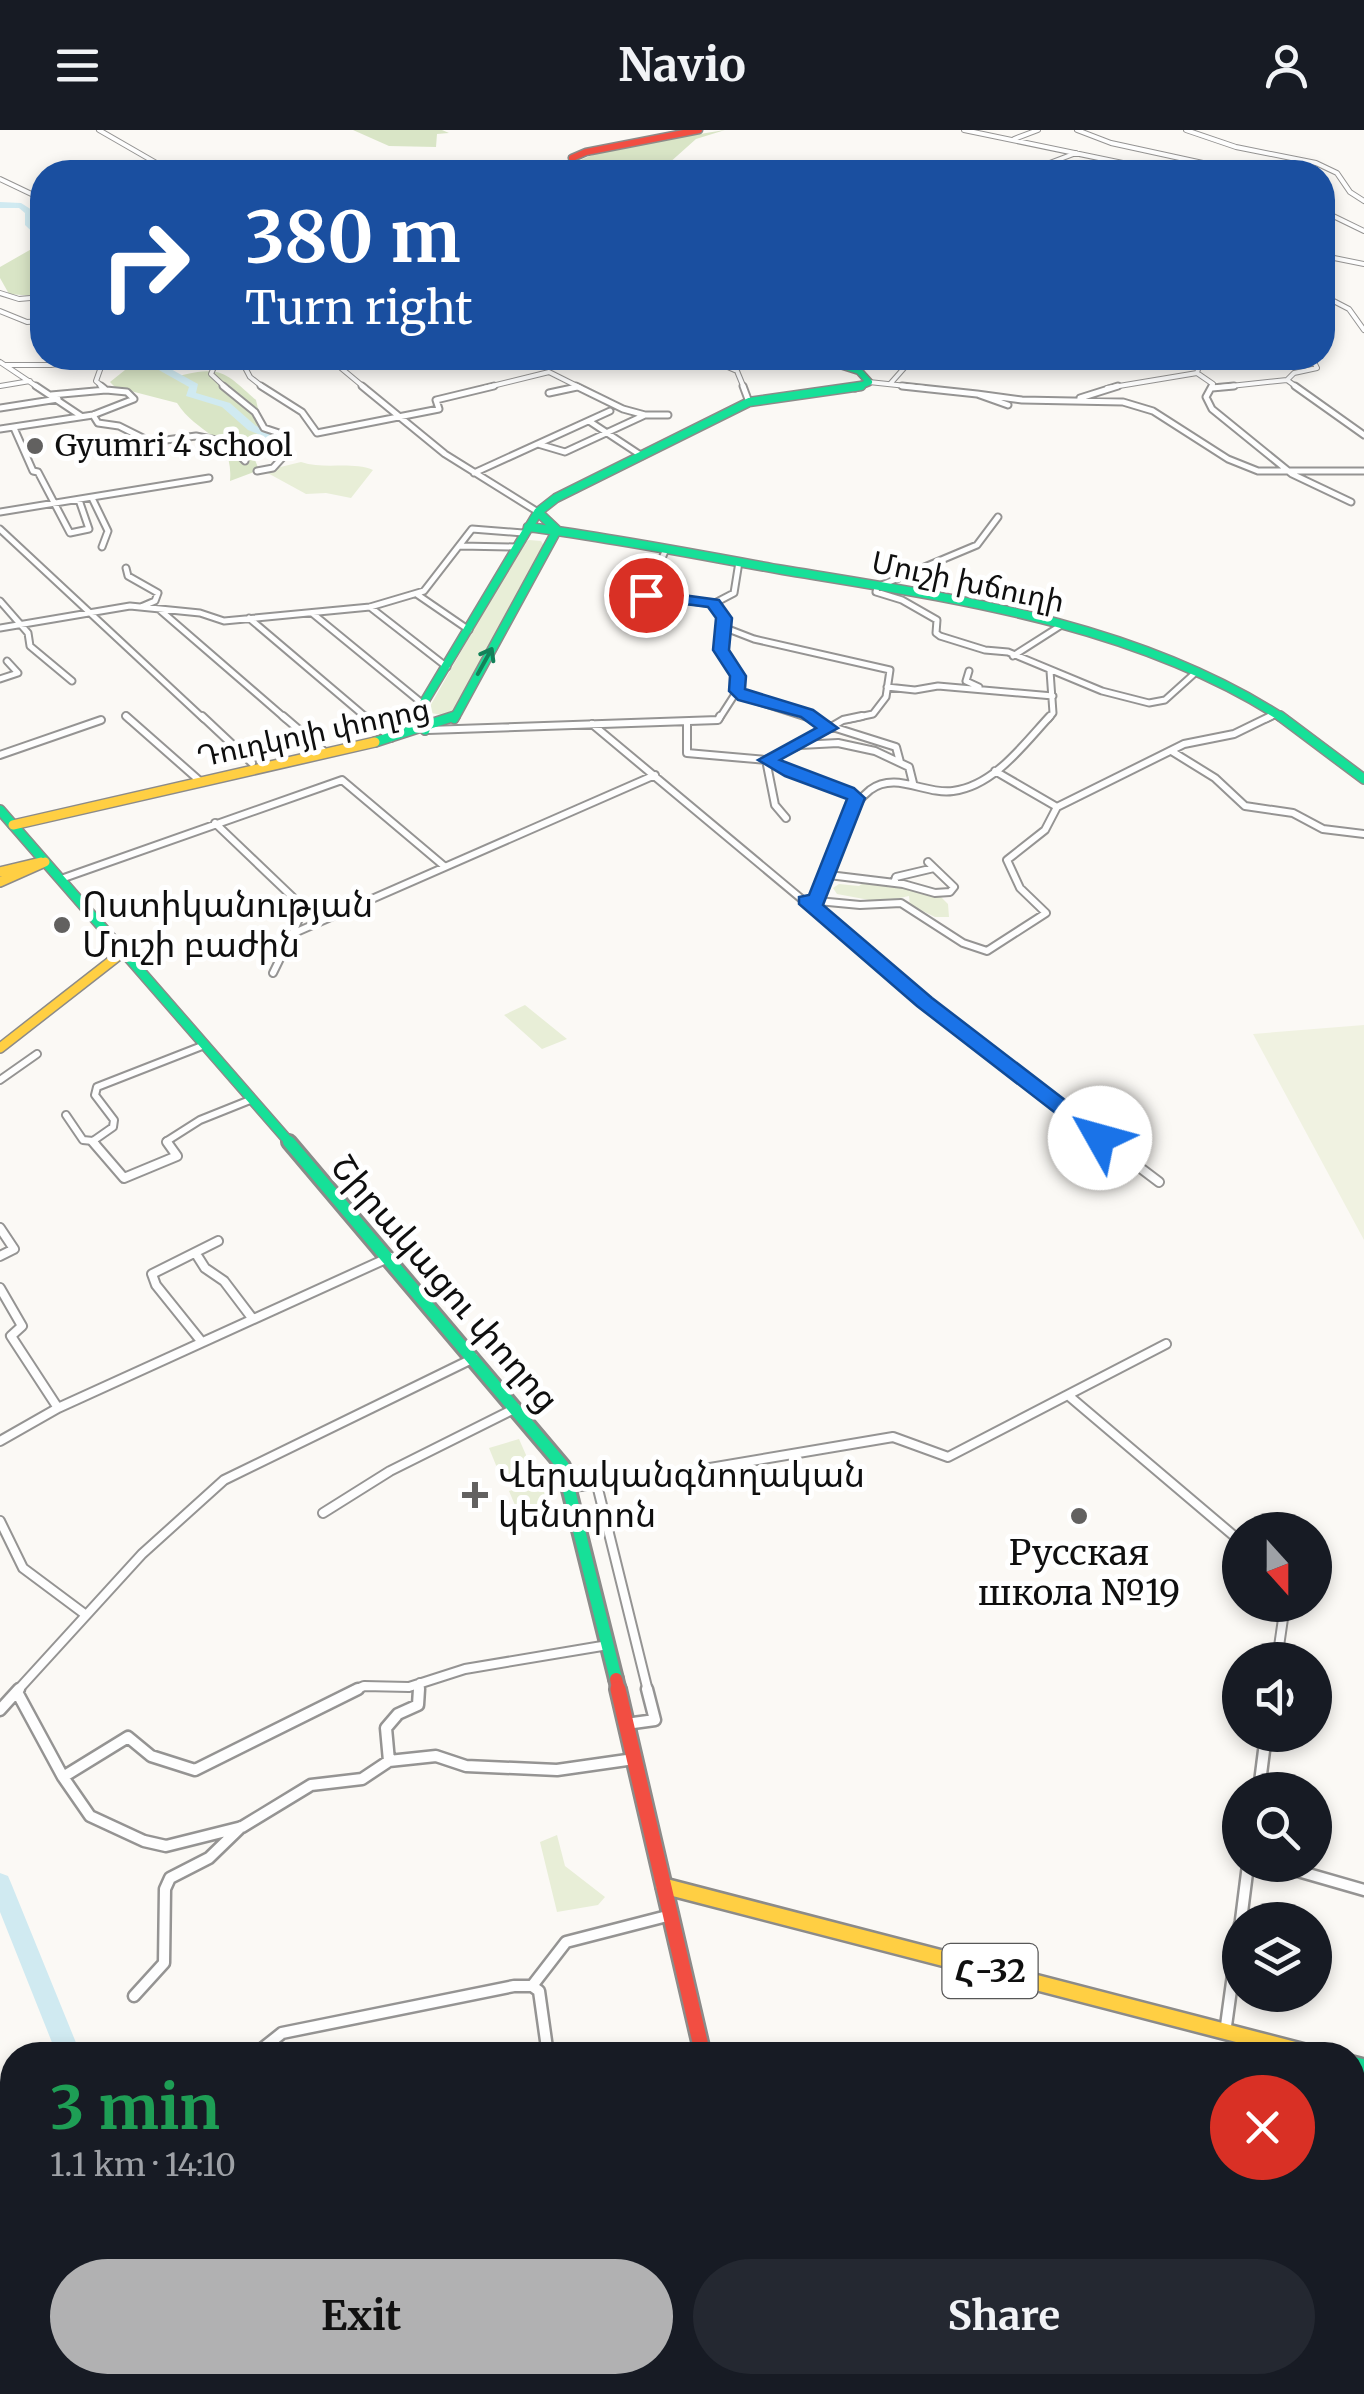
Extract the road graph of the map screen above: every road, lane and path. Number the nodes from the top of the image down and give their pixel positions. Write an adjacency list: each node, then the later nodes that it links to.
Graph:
1 (99, 130): 9 (street)
2 (700, 130): 10 (street)
3 (964, 130): 7 (street)
4 (1038, 130): 7 (street)
5 (1078, 130): 13 (street)
6 (1186, 130): 14 (street)
7 (1012, 140): 8 (street)
8 (1076, 153): 11 (street); 12 (street)
9 (157, 160)
10 (573, 160)
11 (1058, 160)
12 (1109, 160)
13 (1190, 160)
14 (1301, 160)
15 (1335, 172): 18 (street)
16 (0, 179): 17 (street)
17 (30, 193)
18 (1364, 201)
19 (1335, 219): 20 (street)
20 (1364, 231)
21 (1335, 259): 22 (street)
22 (1364, 264)
23 (0, 293): 24 (street)
24 (30, 298)
25 (1335, 302): 28 (street)
26 (0, 310): 27 (street)
27 (30, 322)
28 (1364, 330)
29 (30, 362): 30 (street)
30 (3, 364): 42 (street)
31 (100, 370): 48 (street)
32 (214, 370): 72 (street)
33 (243, 370): 62 (street)
34 (343, 370): 62 (street)
35 (735, 370): 54 (street)
36 (856, 370): 43 (street)
37 (902, 370): 44 (street)
38 (1198, 370): 40 (street)
39 (1308, 370): 41 (street)
40 (1197, 373): 47 (street); 53 (street)
41 (1287, 380): 47 (street); 67 (street)
42 (30, 382): 45 (street); 51 (street)
43 (869, 382): 44 (street); 54 (street)
44 (890, 384): 50 (street)
45 (0, 386)
46 (577, 387): 49 (street); 59 (street); 62 (street)
47 (1212, 388): 74 (street)
48 (106, 390): 51 (street); 58 (street)
49 (549, 394)
50 (977, 394): 53 (street); 55 (street)
51 (51, 395): 52 (street)
52 (58, 399): 56 (street); 61 (street)
53 (1076, 400): 74 (street)
54 (749, 402): 69 (street)
55 (1008, 405)
56 (0, 408)
57 (610, 411): 63 (street)
58 (92, 415): 61 (street); 70 (street)
59 (645, 415): 60 (street); 66 (street)
60 (668, 415)
61 (80, 416): 64 (street)
62 (400, 418): 73 (street)
63 (589, 421): 66 (street); 68 (street)
64 (14, 428): 65 (street); 79 (street)
65 (0, 430)
66 (608, 432): 68 (street); 69 (street)
67 (1364, 435)
68 (538, 444): 73 (street)
69 (642, 456): 81 (street)
70 (245, 460)
71 (1364, 470): 74 (street)
72 (257, 471)
73 (474, 473): 81 (street)
74 (1292, 474): 78 (street)
75 (209, 478): 76 (street)
76 (92, 498): 77 (street); 87 (street)
77 (79, 500): 79 (street); 79 (street)
78 (1351, 502)
79 (54, 504): 80 (street)
80 (0, 512)
81 (538, 512): 84 (street); 85 (street)
82 (998, 517): 92 (street)
83 (0, 530): 99 (street)
84 (526, 530): 85 (street, Մուշի խճուղի); 86 (street); 88 (street)
85 (557, 530): 89 (street, Մուշի խճուղի); 128 (street, one-way to 85)
86 (460, 546): 88 (street); 93 (street)
87 (102, 547)
88 (516, 547): 106 (street)
89 (666, 549): 90 (street, Մուշի խճուղի); 95 (street)
90 (739, 562): 92 (street, Մուշի խճուղի); 95 (street)
91 (126, 568): 96 (street)
92 (878, 587): 103 (street, Մուշի խճուղի); 107 (street)
93 (418, 595): 97 (street); 106 (street)
94 (0, 601): 102 (street)
95 (713, 604): 104 (street)
96 (142, 607): 98 (street); 99 (street)
97 (370, 607): 100 (street); 109 (street)
98 (160, 610): 101 (street); 132 (street)
99 (84, 611): 102 (street); 136 (street)
100 (312, 613): 101 (street); 121 (street)
101 (249, 618): 129 (street)
102 (22, 624): 105 (street); 113 (street)
103 (1060, 626): 107 (street); 111 (street, Մուշի խճուղի)
104 (723, 627): 114 (street); 118 (street)
105 (0, 628)
106 (468, 630): 109 (street)
107 (1013, 656): 110 (street)
108 (7, 660): 112 (street)
109 (447, 666): 121 (street)
110 (1050, 671): 111 (street); 119 (street)
111 (1195, 673): 122 (street, Մուշի խճուղի)
112 (0, 679)
113 (72, 681)
114 (887, 687): 116 (street); 120 (street)
115 (948, 687): 116 (street); 117 (street); 117 (street)
116 (914, 690): 120 (street)
117 (988, 690): 119 (street)
118 (737, 691): 125 (street); 127 (street)
119 (1054, 696): 137 (street)
120 (884, 700): 127 (street)
121 (424, 704): 128 (street)
122 (1278, 712): 131 (street); 139 (street, Մուշի խճուղի)
123 (126, 716): 140 (street)
124 (101, 720): 133 (street)
125 (687, 723): 126 (street, Դուդկոյի փողոց); 134 (street)
126 (592, 724): 128 (street, Դուդկոյի փողոց); 138 (street)
127 (830, 728): 130 (street); 135 (street)
128 (424, 730): 129 (street, Դուդկոյի փողոց)
129 (391, 738): 132 (street, Դուդկոյի փողոց)
130 (807, 740): 134 (street); 135 (street)
131 (1173, 752): 143 (street); 148 (street)
132 (326, 753): 140 (street, Դուդկոյի փողոց)
133 (0, 755)
134 (766, 760): 142 (street); 145 (street)
135 (900, 762): 141 (street)
136 (252, 763)
137 (995, 772): 141 (street); 143 (street)
138 (655, 774): 150 (street); 156 (street)
139 (1364, 779)
140 (200, 782): 147 (street, Դուդկոյի փողոց)
141 (913, 782): 142 (street)
142 (856, 804): 152 (street)
143 (1057, 807): 157 (street)
144 (0, 810): 147 (street, Շիրակացու փողոց)
145 (786, 818)
146 (215, 823): 150 (street); 153 (street); 158 (street)
147 (13, 824): 149 (street, Շիրակացու փողոց)
148 (1364, 834)
149 (45, 862): 151 (street); 153 (street, Շիրակացու փողոց); 154 (street)
150 (444, 866): 158 (street)
151 (0, 872)
152 (829, 874): 155 (street); 157 (street)
153 (61, 879): 159 (street, Շիրակացու փողոց)
154 (0, 882)
155 (894, 883): 155 (street)
156 (806, 900): 157 (street); 168 (street)
157 (816, 901)
158 (292, 934): 160 (street)
159 (124, 952): 161 (street, Շիրակացու փողոց); 162 (street)
160 (273, 973)
161 (202, 1046): 165 (street, Շիրակացու փողոց); 167 (street)
162 (0, 1048)
163 (37, 1054): 164 (street)
164 (0, 1080)
165 (250, 1100): 167 (street); 173 (street, Շիրակացու փողոց)
166 (66, 1116): 167 (street)
167 (93, 1142)
168 (1159, 1182)
169 (0, 1228): 171 (street)
170 (218, 1240): 172 (street)
171 (0, 1256)
172 (198, 1257): 175 (street); 178 (street)
173 (390, 1257): 175 (street); 180 (street, Շիրակացու փողոց)
174 (0, 1288): 177 (street)
175 (252, 1318): 178 (street)
176 (0, 1334): 177 (street)
177 (11, 1336): 182 (street)
178 (201, 1341): 182 (street)
179 (1166, 1344): 181 (street)
180 (474, 1358): 183 (street, Շիրակացու փողոց); 190 (street)
181 (1069, 1396): 185 (street); 189 (street)
182 (58, 1408): 184 (street)
183 (516, 1408): 186 (street, Շիրակացու փողոց); 187 (street)
184 (0, 1441)
185 (597, 1485): 186 (street); 195 (street)
186 (572, 1486): 191 (street, Շիրակացու փողոց)
187 (323, 1513)
188 (0, 1521): 190 (street)
189 (1222, 1526)
190 (86, 1615): 193 (street)
191 (608, 1645): 192 (street); 195 (street, Շիրակացու փողոց)
192 (420, 1683): 197 (street); 198 (street)
193 (16, 1692): 194 (street); 198 (street)
194 (0, 1710)
195 (626, 1724): 196 (street, Շիրակացու փողոց)
196 (634, 1760): 197 (street); 201 (street, Շիրակացու փողոց)
197 (389, 1761): 199 (street)
198 (63, 1777): 199 (street)
199 (242, 1826): 205 (street)
200 (1332, 1881): 202 (street)
201 (664, 1886): 203 (street, Շիրակացու փողոց); 207 (street, Հ-32)
202 (1364, 1890)
203 (671, 1915): 204 (street); 210 (street, Շիրակացու փողոց)
204 (532, 1986): 208 (street); 209 (street)
205 (134, 1996)
206 (1228, 2012): 207 (street)
207 (1225, 2033): 211 (street, Հ-32)
208 (270, 2042)
209 (546, 2042)
210 (700, 2042)
211 (1262, 2042)

